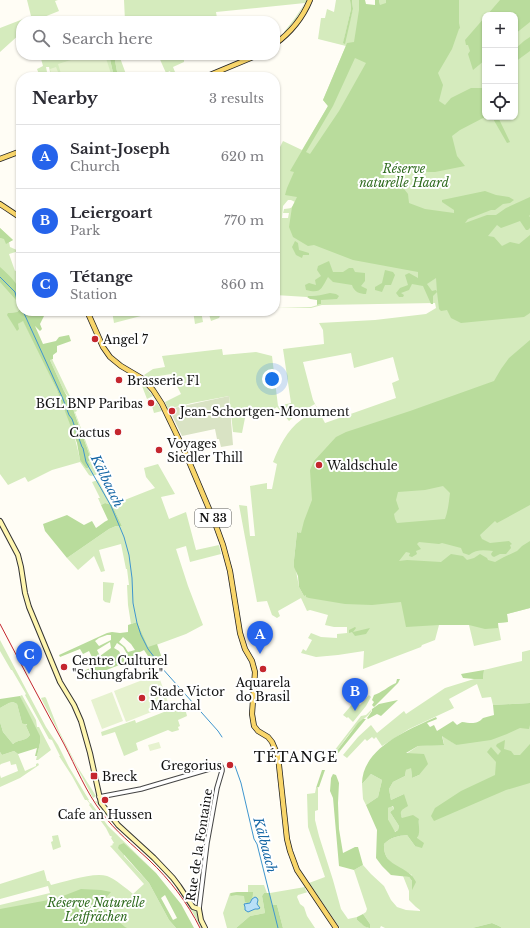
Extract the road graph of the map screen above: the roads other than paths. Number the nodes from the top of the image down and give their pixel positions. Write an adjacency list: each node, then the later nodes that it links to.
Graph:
1 (310, 0): 2 (main road)
2 (280, 40)
3 (246, 60): 4 (main road)
4 (217, 72)
5 (16, 153): 6 (main road)
6 (1, 159)
7 (0, 204): 8 (main road)
8 (16, 215)
9 (89, 316): 14 (main road, N 33)
10 (0, 521): 11 (main road)
11 (99, 797): 12 (main road); 12 (street, Rue de la Fontaine)
12 (199, 908): 13 (main road, Rue de la Fontaine)
13 (205, 928)
14 (336, 928)

